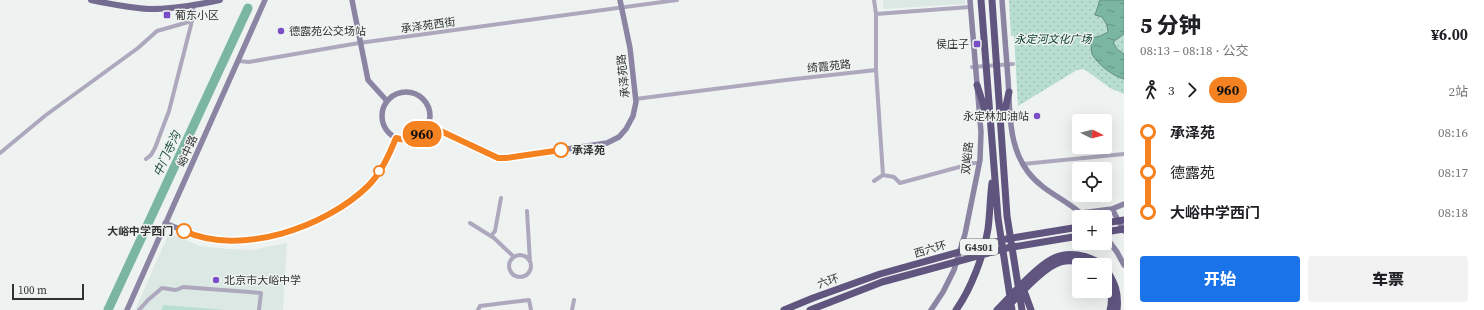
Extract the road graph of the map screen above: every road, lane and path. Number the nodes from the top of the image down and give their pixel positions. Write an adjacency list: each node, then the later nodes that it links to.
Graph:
1 (91, 0): 12 (main road)
2 (220, 0): 12 (main road)
3 (265, 0): 18 (street, 峪中路)
4 (352, 0): 17 (street)
5 (620, 0): 13 (street, 承泽苑路)
6 (678, 0): 13 (street, 承泽苑西街)
7 (874, 0): 15 (street)
8 (970, 0): 14 (street, 双峪路)
9 (981, 0): 28 (highway, 双峪路)
10 (992, 0): 27 (highway)
11 (1002, 0): 23 (street)
12 (194, 5): 16 (street)
13 (621, 7): 17 (street, 承泽苑西街); 24 (street, 承泽苑路)
14 (970, 7): 15 (street); 22 (street, 双峪路)
15 (876, 14): 21 (street)
16 (192, 21): 30 (street); 32 (street)
17 (360, 43): 18 (street, 承泽苑西街); 25 (street)
18 (238, 61): 46 (street, 峪中路)
19 (1013, 64): 20 (street)
20 (972, 67)
21 (876, 70): 24 (street, 绮霞苑路); 36 (street)
22 (977, 85): 28 (highway); 33 (street, 双峪路)
23 (1009, 92): 27 (highway); 35 (street)
24 (635, 99): 26 (street, 承泽苑路)
25 (387, 101): 26 (street); 29 (street)
26 (428, 125): 29 (street)
27 (1001, 127): 55 (highway)
28 (990, 128): 34 (highway, 双峪路)
29 (396, 138): 46 (street)
30 (0, 153)
31 (1124, 154): 35 (street)
32 (146, 159)
33 (980, 163): 36 (street); 72 (street, 双峪路)
34 (993, 164): 73 (highway); 76 (highway, 双峪路)
35 (1023, 164): 41 (street)
36 (883, 176): 37 (street)
37 (874, 181)
38 (502, 198): 51 (street)
39 (1124, 204): 40 (street)
40 (1112, 209): 42 (street); 49 (street)
41 (1076, 210)
42 (1107, 210)
43 (526, 211): 58 (street)
44 (1124, 220): 45 (highway)
45 (1112, 222)
46 (165, 223): 64 (street, 峪中路)
47 (470, 223): 51 (street)
48 (1072, 228): 60 (highway, 西六环 / G4501)
49 (1124, 230): 50 (highway)
50 (1112, 231)
51 (492, 236): 54 (street)
52 (1072, 237): 60 (highway, 西六环 / G4501)
53 (1112, 245): 59 (street)
54 (514, 257): 58 (street); 58 (street)
55 (1013, 258): 77 (highway); 78 (highway)
56 (1087, 258): 74 (highway)
57 (1072, 261): 75 (highway)
58 (531, 264)
59 (1124, 266)
60 (881, 278): 70 (highway, 六环 / G4501); 71 (highway, 六环 / G4501)
61 (1112, 284): 80 (highway)
62 (1111, 298): 79 (highway)
63 (574, 300): 69 (street)
64 (127, 310)
65 (140, 310): 66 (street)
66 (259, 310)
67 (478, 310): 68 (street)
68 (531, 310)
69 (572, 310)
70 (784, 310)
71 (810, 310)
72 (931, 310)
73 (956, 310)
74 (997, 310)
75 (1004, 310)
76 (1012, 310)
77 (1022, 310)
78 (1031, 310)
79 (1110, 310)
80 (1117, 310)

